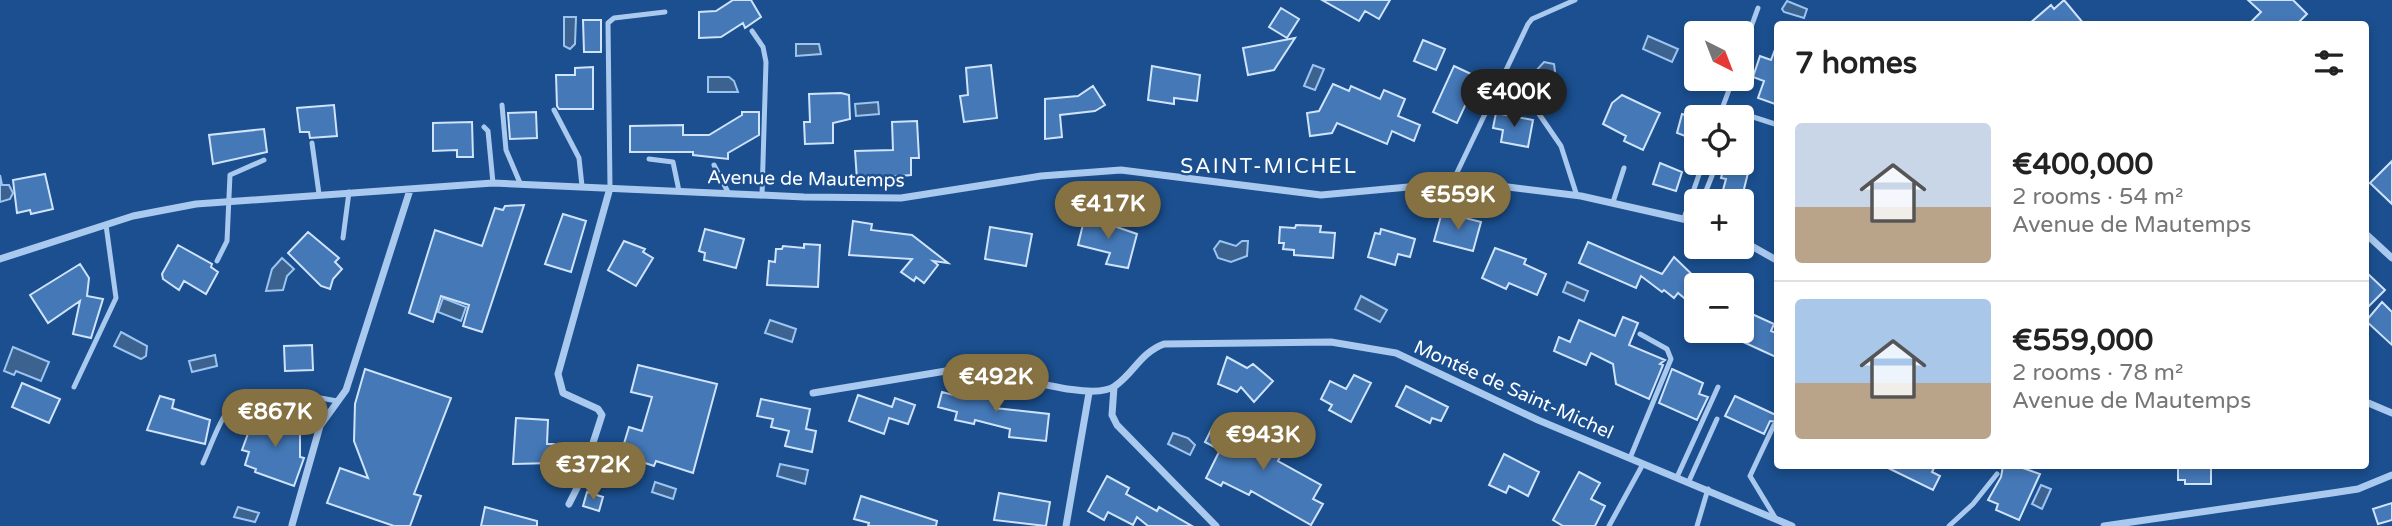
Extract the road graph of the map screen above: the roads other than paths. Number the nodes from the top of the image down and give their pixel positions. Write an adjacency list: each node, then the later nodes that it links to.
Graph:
1 (1575, 0): 19 (lane)
2 (1758, 8): 4 (lane)
3 (665, 12): 21 (lane)
4 (1753, 21)
5 (752, 31): 27 (lane)
6 (502, 105): 18 (lane)
7 (554, 110): 20 (lane)
8 (1539, 114): 28 (lane)
9 (1754, 118): 10 (lane)
10 (1774, 124)
11 (484, 127): 17 (lane)
12 (312, 143): 25 (lane)
13 (649, 159): 23 (lane)
14 (264, 160): 29 (lane)
15 (714, 166): 26 (lane)
16 (1624, 167): 30 (lane)
17 (493, 183): 18 (street, Avenue de Mautemps); 22 (street, Avenue de Mautemps)
18 (520, 183): 20 (street, Avenue de Mautemps)
19 (1452, 183): 27 (street, Avenue de Mautemps); 28 (street, Avenue de Mautemps)
20 (582, 186): 21 (street, Avenue de Mautemps)
21 (610, 188): 23 (street, Avenue de Mautemps); 59 (street)
22 (410, 190): 24 (street, Avenue de Mautemps); 46 (street)
23 (679, 191): 26 (street, Avenue de Mautemps)
24 (349, 192): 25 (street, Avenue de Mautemps); 34 (lane)
25 (319, 194): 29 (street, Avenue de Mautemps)
26 (729, 194): 27 (street, Avenue de Mautemps)
27 (762, 195)
28 (1577, 196): 30 (street, Avenue de Mautemps)
29 (229, 200): 32 (street, Avenue de Mautemps); 39 (lane)
30 (1613, 202): 31 (street, Avenue de Mautemps)
31 (1684, 218)
32 (106, 225): 37 (street, Avenue de Mautemps); 41 (lane)
33 (2369, 237): 36 (street)
34 (343, 238)
35 (1754, 247): 38 (street)
36 (2392, 258)
37 (0, 259)
38 (1774, 259)
39 (217, 261)
40 (1640, 334): 51 (lane)
41 (74, 387)
42 (1114, 387): 45 (street); 51 (street, Montée de Saint-Michel); 64 (street)
43 (1717, 387): 56 (lane)
44 (813, 393): 45 (street)
45 (1089, 393): 63 (street)
46 (338, 401): 52 (lane); 62 (street)
47 (2369, 403): 48 (street)
48 (2392, 413)
49 (1717, 419): 57 (lane)
50 (1774, 425): 61 (lane)
51 (1630, 458): 53 (street, Montée de Saint-Michel)
52 (203, 463)
53 (1643, 464): 56 (street, Montée de Saint-Michel); 65 (lane)
54 (1997, 474): 68 (lane)
55 (2392, 475): 60 (street)
56 (1677, 477): 57 (street, Montée de Saint-Michel)
57 (1689, 481): 58 (street, Montée de Saint-Michel)
58 (1707, 489): 61 (street, Montée de Saint-Michel); 66 (lane)
59 (569, 504)
60 (2169, 516): 69 (street); 70 (street)
61 (1778, 521): 67 (street, Montée de Saint-Michel)
62 (292, 526)
63 (1066, 526)
64 (1216, 526)
65 (1609, 526)
66 (1697, 526)
67 (1792, 526)
68 (1949, 526)
69 (2104, 526)
70 (2171, 526)

